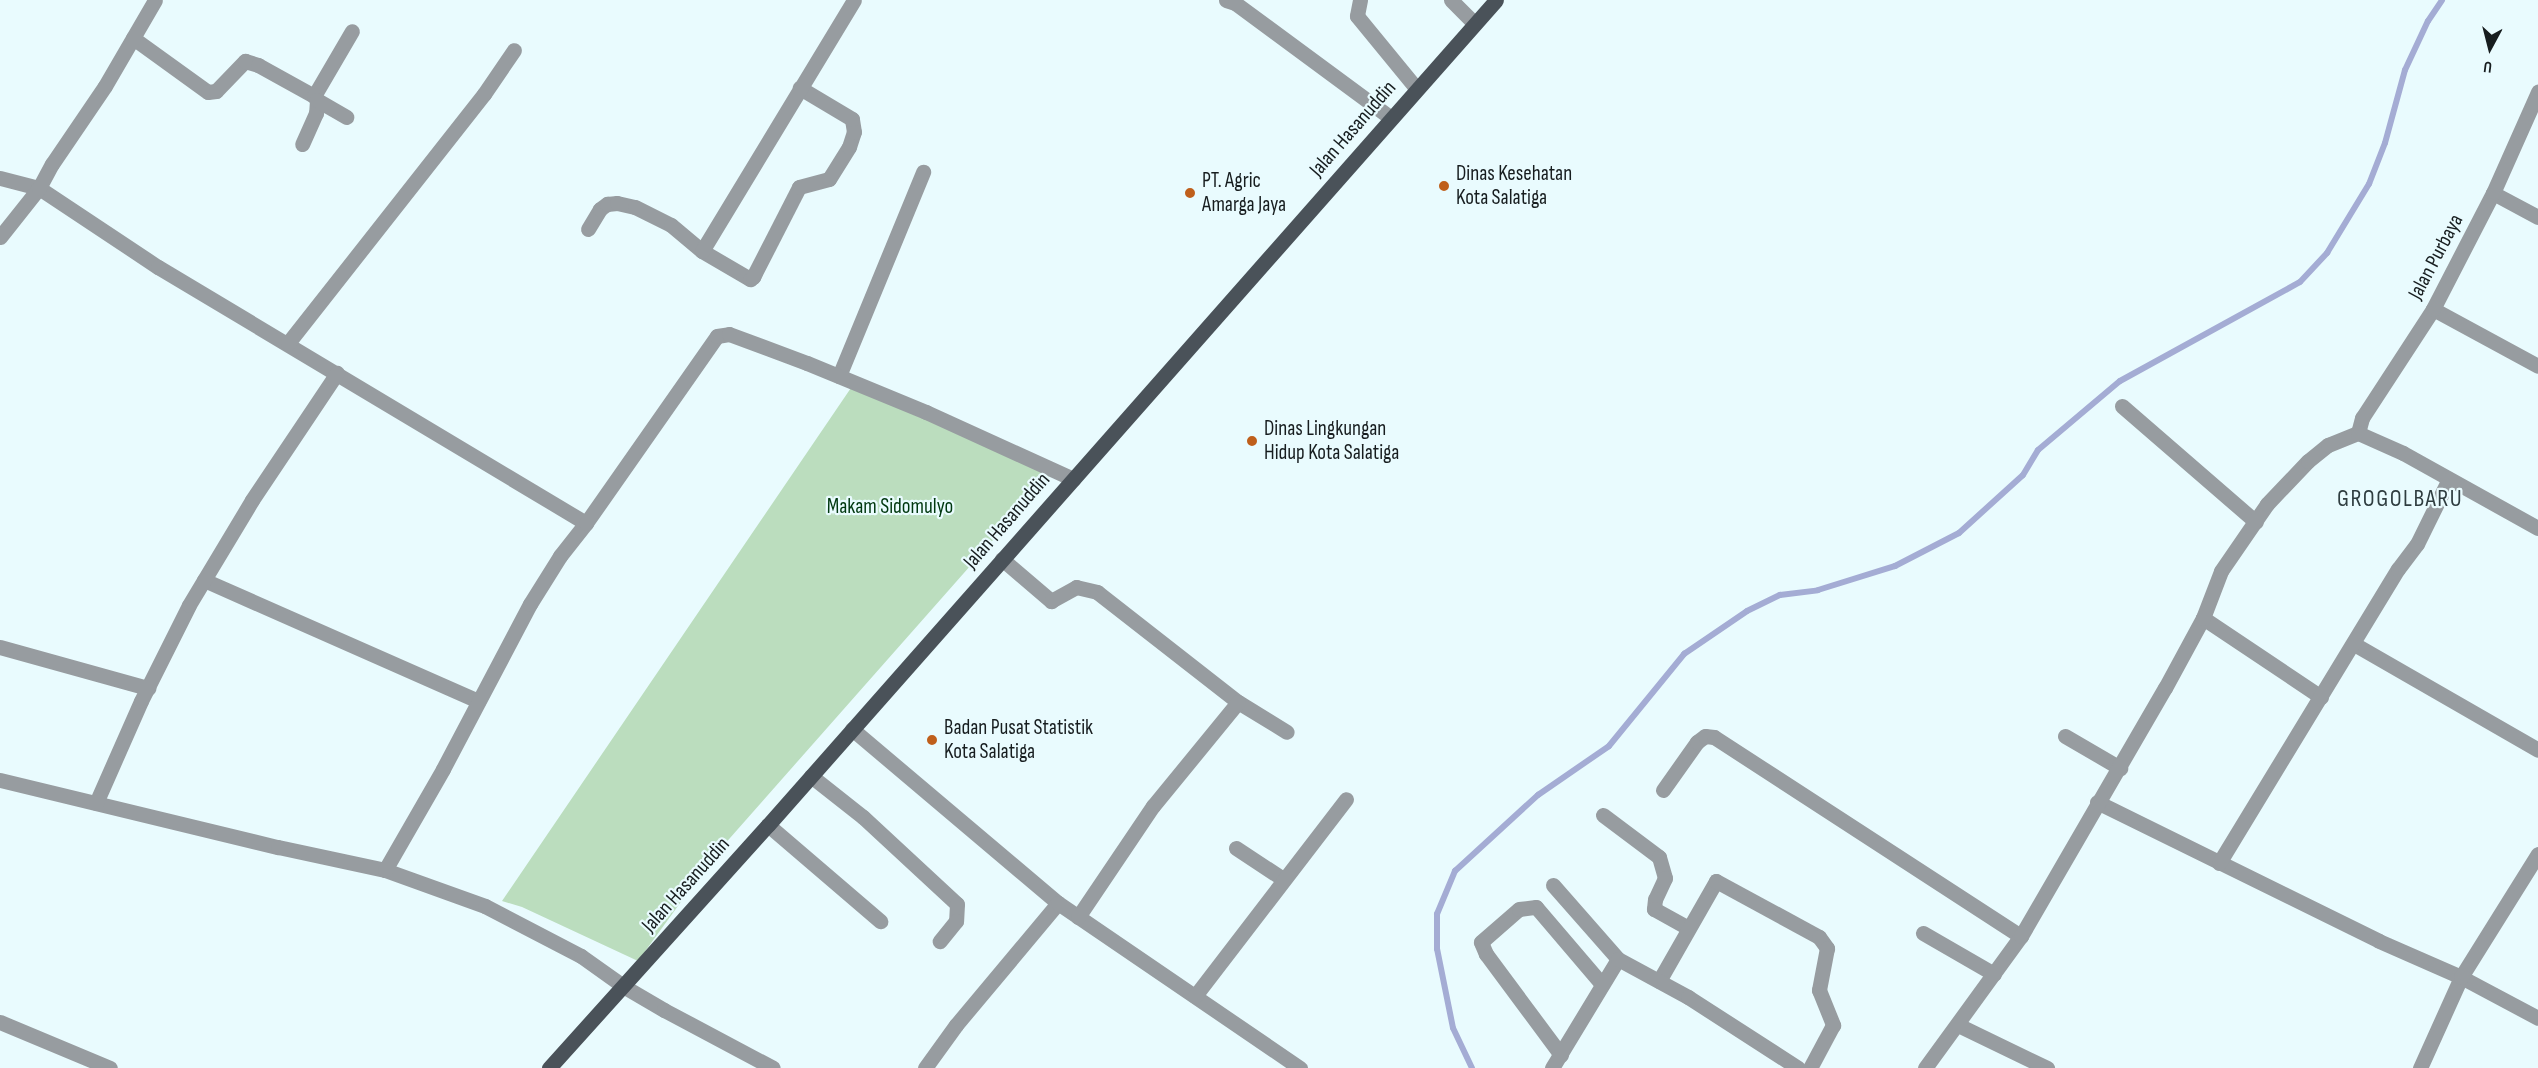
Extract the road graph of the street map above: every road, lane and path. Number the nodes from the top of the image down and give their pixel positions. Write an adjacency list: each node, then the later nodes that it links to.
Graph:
1 (155, 0): 9 (street)
2 (854, 0): 11 (street)
3 (1226, 0): 16 (street)
4 (1360, 0): 12 (street)
5 (1451, 0): 7 (street)
6 (1496, 0): 7 (main road, Jalan Hasanuddin)
7 (1474, 23): 12 (main road, Jalan Hasanuddin)
8 (352, 32): 14 (street)
9 (133, 39): 14 (street); 20 (street)
10 (514, 50): 27 (street)
11 (800, 88): 25 (street); 25 (street)
12 (1417, 89): 16 (main road, Jalan Hasanuddin)
13 (2538, 92): 21 (street, Jalan Purbaya)
14 (315, 98): 15 (street); 17 (street)
15 (347, 117)
16 (1391, 118): 33 (main road, Jalan Hasanuddin)
17 (302, 144)
18 (924, 172): 30 (street)
19 (0, 178): 20 (street)
20 (39, 188): 24 (street); 27 (street)
21 (2493, 193): 22 (street); 26 (street, Jalan Purbaya)
22 (2538, 217)
23 (588, 229): 25 (street)
24 (0, 237)
25 (702, 251)
26 (2433, 309): 28 (street); 32 (street, Jalan Purbaya)
27 (288, 343): 29 (street)
28 (2538, 366)
29 (338, 373): 36 (street); 39 (street)
30 (839, 376): 33 (street); 36 (street)
31 (2122, 406): 35 (street)
32 (2358, 433): 34 (street); 35 (street)
33 (1073, 479): 38 (main road, Jalan Hasanuddin)
34 (2449, 479): 37 (street); 41 (street)
35 (2256, 522): 40 (street)
36 (586, 524): 45 (street)
37 (2538, 528)
38 (1002, 559): 46 (street); 47 (main road, Jalan Hasanuddin)
39 (204, 580): 43 (street); 45 (street)
40 (2203, 618): 44 (street); 51 (street)
41 (2354, 644): 44 (street); 50 (street)
42 (0, 646): 43 (street)
43 (148, 688): 57 (street)
44 (2321, 697): 62 (street)
45 (478, 702): 63 (street)
46 (1238, 702): 48 (street); 67 (street)
47 (852, 729): 52 (main road, Jalan Hasanuddin); 66 (street)
48 (1287, 732)
49 (2065, 736): 51 (street)
50 (2538, 750)
51 (2120, 768): 56 (street)
52 (811, 776): 59 (main road, Jalan Hasanuddin); 72 (street)
53 (0, 780): 57 (street)
54 (1663, 790): 71 (street)
55 (1346, 799): 64 (street)
56 (2097, 802): 62 (street); 71 (street)
57 (96, 803): 63 (street)
58 (1603, 815): 69 (street)
59 (768, 825): 68 (street); 78 (main road, Jalan Hasanuddin)
60 (1236, 848): 64 (street)
61 (2538, 854): 75 (street)
62 (2219, 862): 75 (street)
63 (385, 870): 78 (street)
64 (1283, 879): 79 (street)
65 (1553, 885): 73 (street)
66 (1058, 903): 67 (street); 88 (street)
67 (1078, 917): 79 (street)
68 (880, 921)
69 (1688, 928): 76 (street); 92 (street)
70 (1923, 933): 74 (street)
71 (2021, 936): 74 (street)
72 (940, 941)
73 (1618, 959): 76 (street); 77 (street)
74 (1994, 974): 82 (street)
75 (2461, 977): 80 (street); 94 (street)
76 (1659, 981): 91 (street)
77 (1601, 983): 83 (street); 83 (street)
78 (623, 986): 86 (main road, Jalan Hasanuddin); 87 (street)
79 (1195, 996): 89 (street)
80 (2538, 1018)
81 (0, 1022): 85 (street)
82 (1958, 1025): 84 (street); 93 (street)
83 (1561, 1055): 90 (street)
84 (2039, 1066)
85 (110, 1068)
86 (549, 1068)
87 (773, 1068)
88 (925, 1068)
89 (1300, 1068)
90 (1552, 1068)
91 (1798, 1068)
92 (1810, 1068)
93 (1925, 1068)
94 (2420, 1068)

